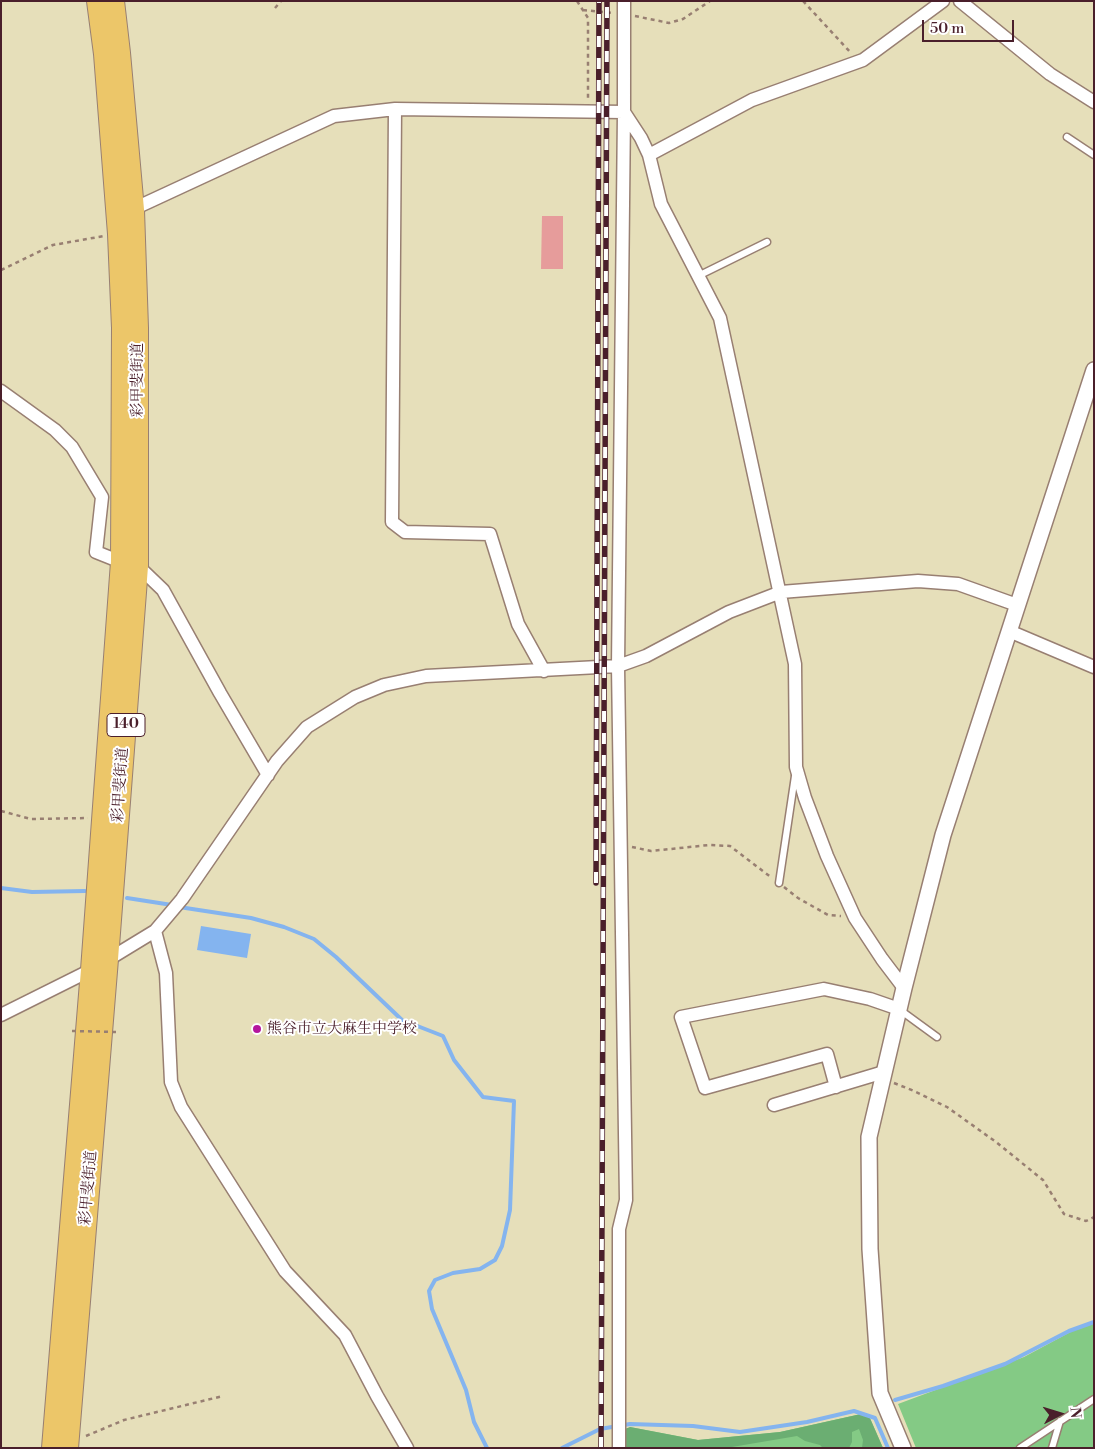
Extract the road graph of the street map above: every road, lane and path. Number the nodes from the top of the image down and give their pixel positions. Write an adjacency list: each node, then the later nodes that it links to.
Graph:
1 (97, 1): 20 (highway, 彩甲斐街道 / 140)
2 (114, 1): 20 (highway, 彩甲斐街道 / 140)
3 (281, 1): 9 (path)
4 (577, 1): 11 (path)
5 (710, 1): 10 (path)
6 (803, 1): 12 (path)
7 (943, 1): 12 (street)
8 (960, 1): 13 (street)
9 (275, 8)
10 (624, 8): 11 (path); 16 (street)
11 (583, 10): 15 (path)
12 (858, 61): 18 (street)
13 (1094, 102)
14 (395, 109): 15 (street); 20 (street); 34 (street)
15 (588, 111): 16 (street)
16 (624, 112): 18 (street); 32 (street)
17 (1067, 137): 19 (lane)
18 (648, 155): 24 (street)
19 (1094, 156)
20 (125, 212): 21 (highway, 彩甲斐街道 / 140); 28 (highway, 彩甲斐街道 / 140)
21 (118, 234): 23 (path); 28 (highway, 彩甲斐街道 / 140)
22 (767, 242): 24 (lane)
23 (1, 270)
24 (698, 276): 29 (street)
25 (1094, 370): 27 (street)
26 (1, 391): 28 (street)
27 (1090, 397): 30 (street)
28 (129, 564): 36 (street); 38 (highway, 彩甲斐街道 / 140); 43 (highway, 彩甲斐街道 / 140)
29 (781, 592): 30 (street); 32 (street); 35 (street)
30 (1017, 605): 31 (street)
31 (1009, 632): 33 (street); 45 (street)
32 (618, 666): 34 (street); 39 (street)
33 (1094, 667)
34 (544, 671): 36 (street)
35 (796, 767): 40 (lane); 41 (street)
36 (268, 775): 42 (street)
37 (1, 811): 38 (path)
38 (102, 818): 44 (highway, 彩甲斐街道 / 140)
39 (620, 845): 40 (path); 58 (street)
40 (779, 884): 41 (path)
41 (855, 918): 45 (street)
42 (155, 931): 43 (street); 61 (street)
43 (108, 959): 44 (street); 59 (highway, 彩甲斐街道 / 140)
44 (91, 970): 47 (street); 60 (highway, 彩甲斐街道 / 140)
45 (904, 988): 46 (street)
46 (899, 1009): 50 (lane); 51 (street); 52 (street)
47 (1, 1015)
48 (72, 1031): 49 (path, bridge)
49 (117, 1032)
50 (937, 1037)
51 (884, 1076): 52 (street); 54 (path); 62 (street)
52 (836, 1087): 53 (street)
53 (774, 1105)
54 (1094, 1217)
55 (223, 1396): 59 (path)
56 (1094, 1399): 57 (lane)
57 (1060, 1421): 63 (lane); 64 (lane)
58 (619, 1441)
59 (77, 1445)
60 (52, 1448)
61 (407, 1448)
62 (903, 1448)
63 (1020, 1448)
64 (1052, 1448)

